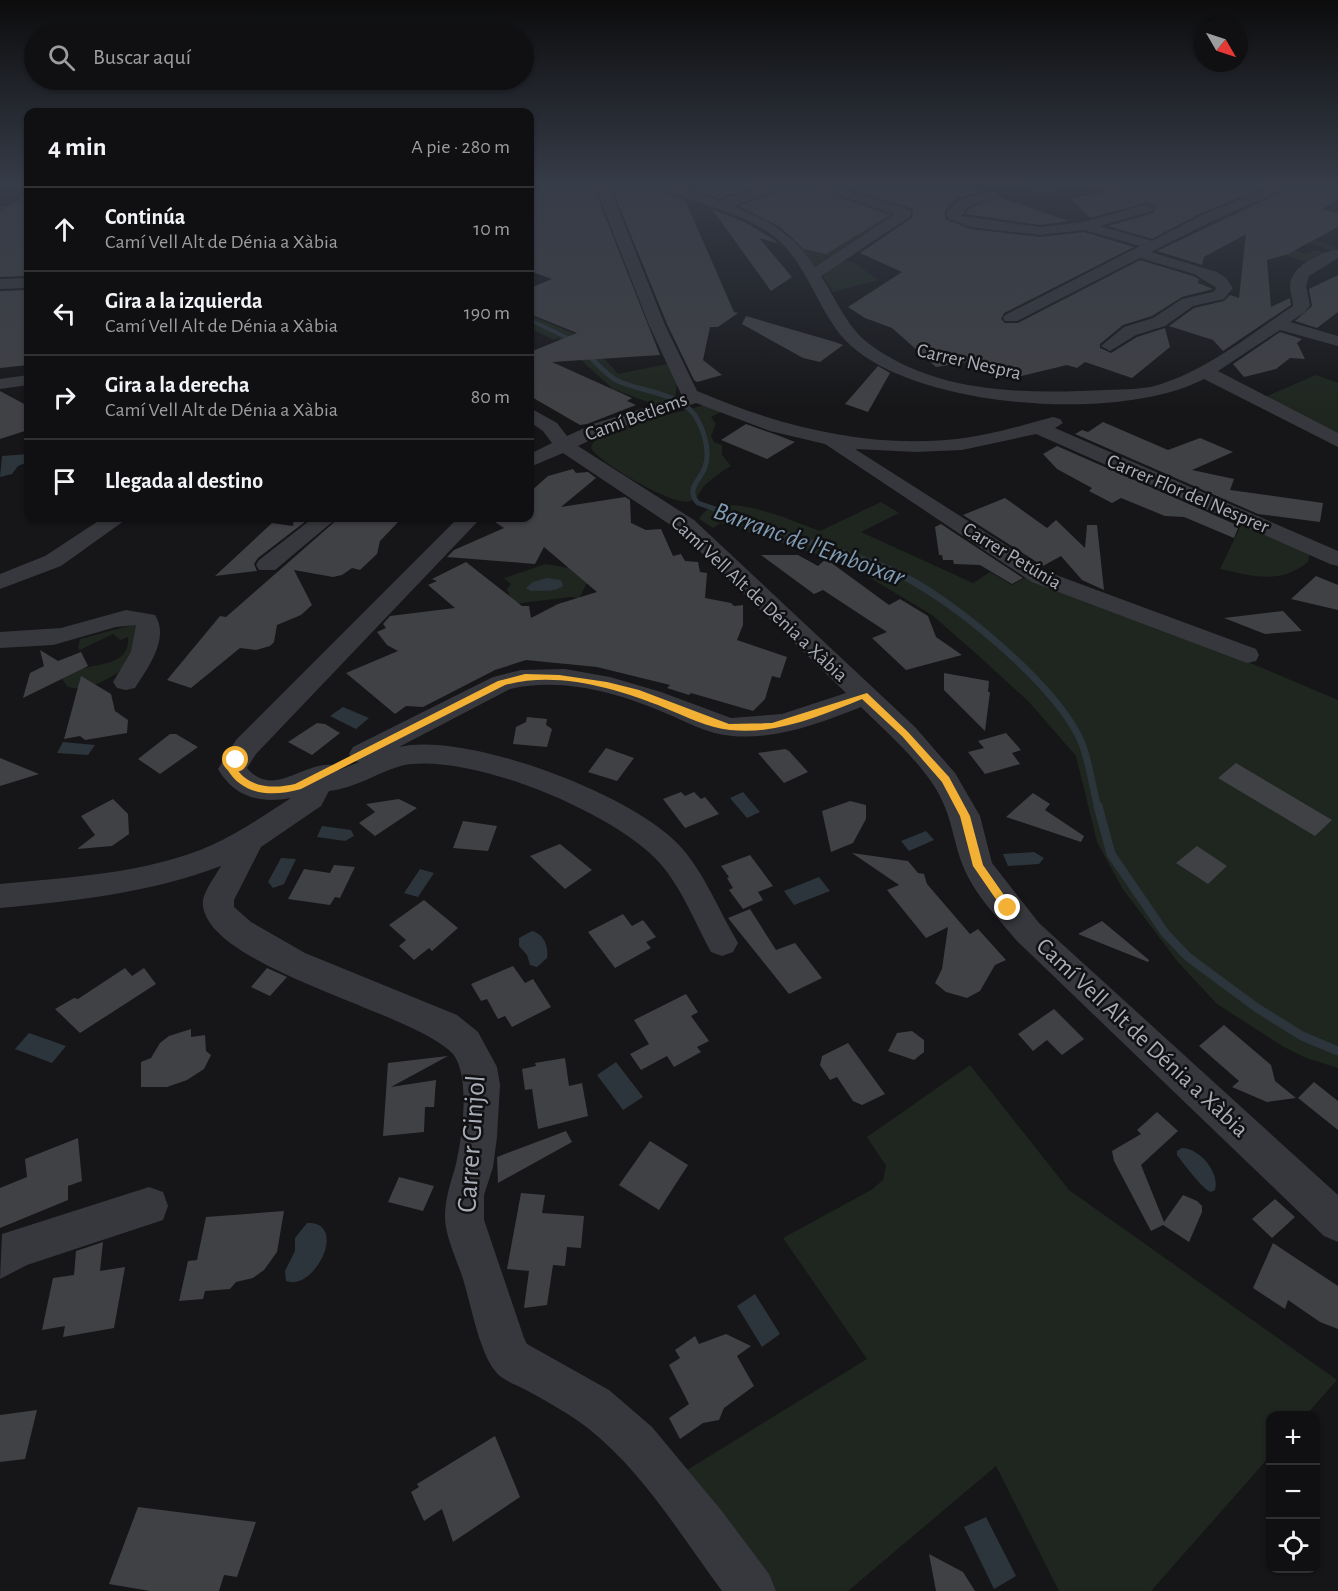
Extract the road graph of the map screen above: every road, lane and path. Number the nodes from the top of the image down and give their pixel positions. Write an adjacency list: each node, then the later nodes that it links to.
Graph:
1 (633, 260): 17 (street, Camí Betlems)
2 (801, 260): 7 (street, Carrer Nespra)
3 (835, 260): 7 (street)
4 (1122, 260): 10 (street)
5 (1173, 260): 13 (street)
6 (1326, 260): 11 (street)
7 (813, 275): 18 (street, Carrer Nespra)
8 (0, 284): 9 (street)
9 (24, 284)
10 (1011, 318)
11 (1278, 324): 12 (street); 14 (street)
12 (1338, 341)
13 (1110, 346)
14 (1205, 372): 18 (street); 22 (street)
15 (24, 381): 16 (street)
16 (0, 384)
17 (696, 398): 21 (street); 23 (street, Camí Betlems)
18 (1051, 416): 21 (street); 28 (street, Carrer Flor del Nesprer)
19 (534, 417): 23 (street, Camí Vell Alt de Dénia a Xàbia)
20 (534, 438): 23 (street)
21 (825, 439): 32 (street, Carrer Petúnia)
22 (1338, 441)
23 (564, 445): 24 (street); 34 (street, Camí Vell Alt de Dénia a Xàbia)
24 (534, 459)
25 (111, 522): 30 (street)
26 (321, 522): 29 (street)
27 (466, 522): 35 (street, Camí Vell Alt de Dénia a Xàbia)
28 (1338, 559)
29 (267, 565)
30 (0, 582)
31 (0, 640): 33 (street)
32 (1247, 655)
33 (126, 682)
34 (864, 696): 35 (street, Camí Vell Alt de Dénia a Xàbia); 40 (street, Camí Vell Alt de Dénia a Xàbia)
35 (316, 779): 36 (street, Carrer Ginjol); 38 (street)
36 (250, 839): 37 (street); 42 (street, Carrer Ginjol)
37 (0, 896)
38 (722, 943)
39 (149, 1206): 41 (street)
40 (1337, 1219)
41 (0, 1259)
42 (752, 1591)

